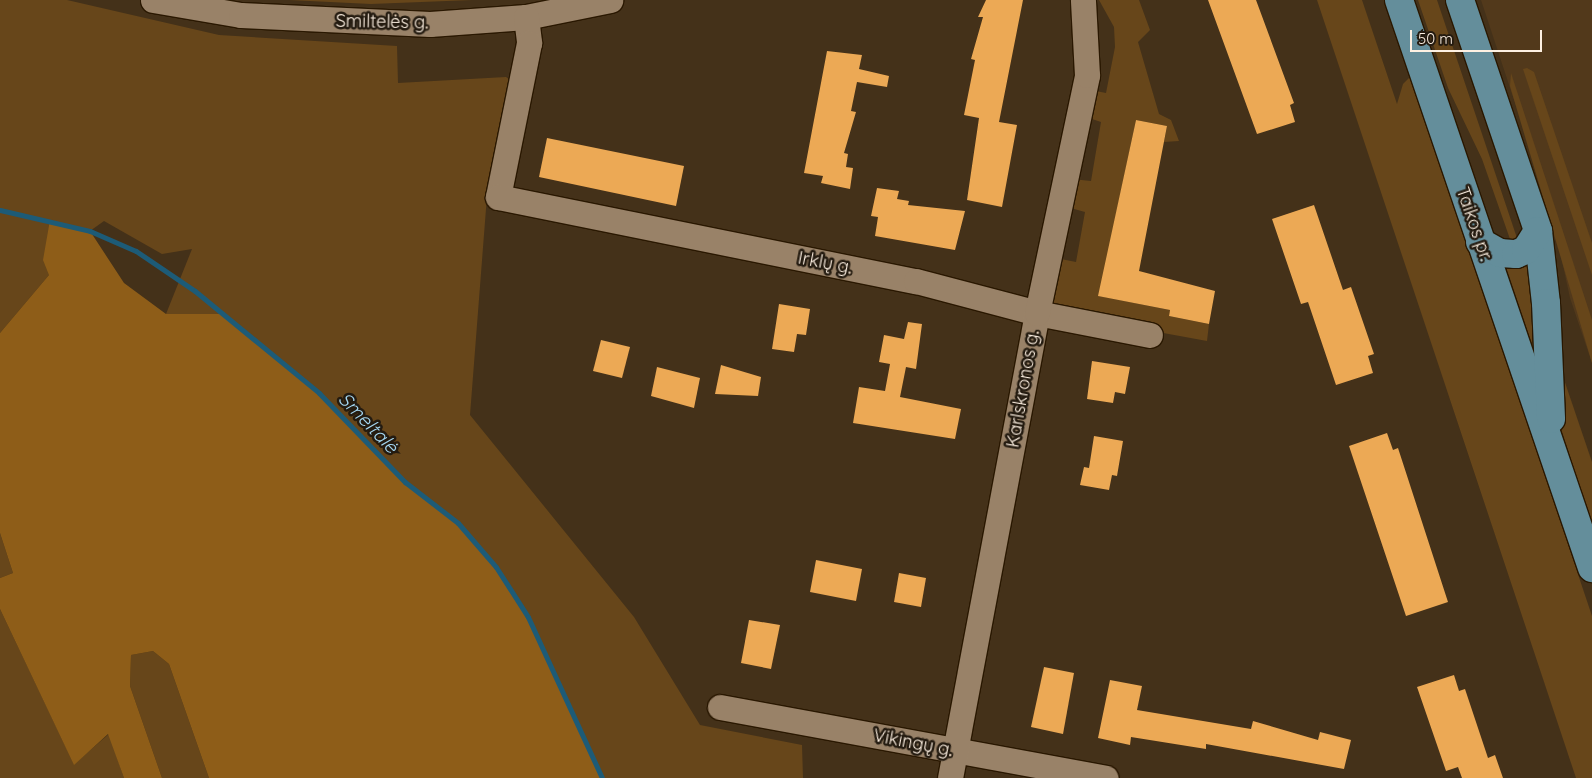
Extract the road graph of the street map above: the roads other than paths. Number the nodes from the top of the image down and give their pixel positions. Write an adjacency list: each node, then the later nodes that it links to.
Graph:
1 (153, 0): 7 (street, Smiltelės g.)
2 (610, 0): 6 (street, Smiltelės g.)
3 (1083, 0): 10 (street, Karlskronos g.)
4 (1399, 0): 9 (main road, Taikos pr.)
5 (1460, 0): 8 (main road, Taikos pr.)
6 (584, 3): 7 (street, Smiltelės g.)
7 (526, 17): 10 (street, Irklų g.)
8 (1538, 231): 9 (main road); 12 (main road, Taikos pr.)
9 (1480, 242): 12 (main road, Taikos pr.)
10 (1036, 313): 11 (street, Irklų g.); 15 (street, Karlskronos g.)
11 (1150, 335)
12 (1552, 448): 13 (main road, Taikos pr.)
13 (1592, 568)
14 (720, 707): 15 (street, Vikingų g.)
15 (955, 751): 16 (street, Karlskronos g.); 17 (street, Vikingų g.)
16 (950, 778)
17 (1106, 778)

